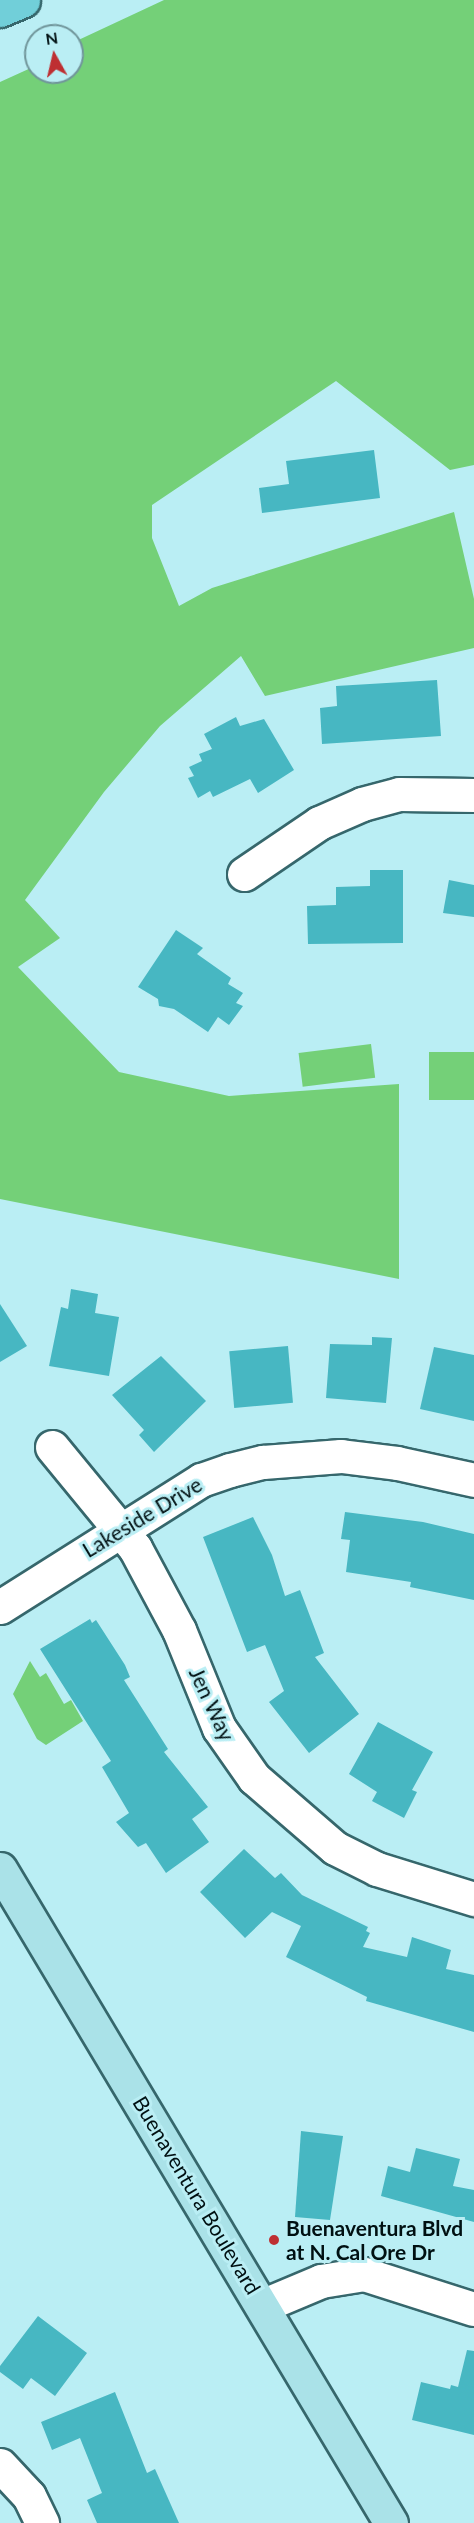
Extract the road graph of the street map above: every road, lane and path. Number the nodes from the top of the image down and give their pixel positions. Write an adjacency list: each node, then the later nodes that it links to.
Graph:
1 (23, 0): 2 (highway)
2 (0, 10)
3 (474, 795): 4 (street)
4 (244, 874)
5 (52, 1447): 7 (street, Jen Way)
6 (474, 1480): 7 (street, Lakeside Drive)
7 (121, 1528): 8 (street, Lakeside Drive); 10 (street, Jen Way)
8 (0, 1607)
9 (0, 1869): 11 (main road, Buenaventura Boulevard)
10 (474, 1899)
11 (264, 2306): 12 (street); 15 (main road, Buenaventura Boulevard)
12 (474, 2309)
13 (0, 2465): 14 (street)
14 (42, 2523)
15 (391, 2523)

